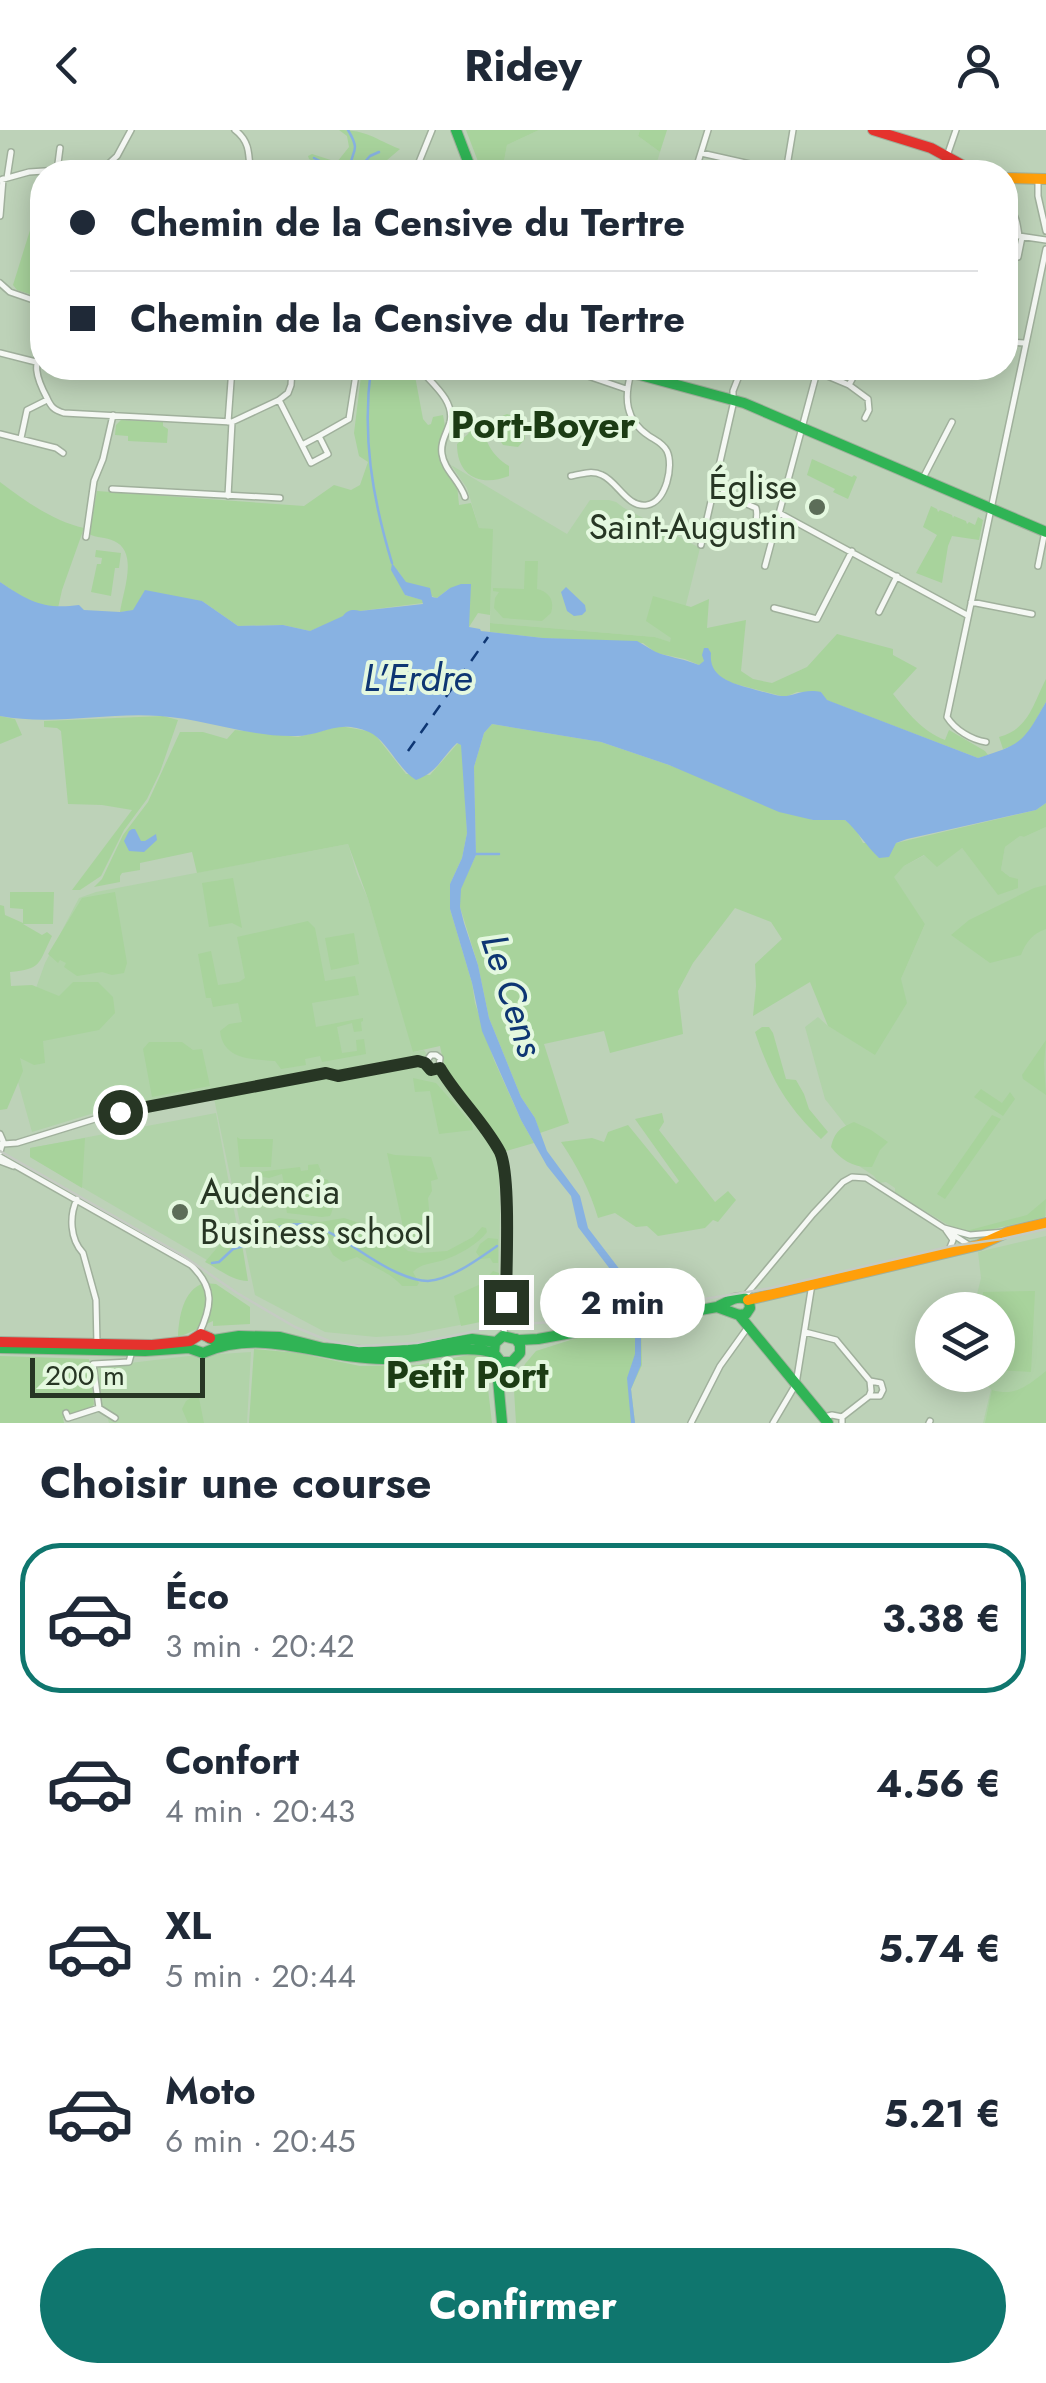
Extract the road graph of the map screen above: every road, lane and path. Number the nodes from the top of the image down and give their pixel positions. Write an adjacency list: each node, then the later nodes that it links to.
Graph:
1 (130, 130): 14 (street)
2 (235, 130): 15 (street)
3 (432, 130): 16 (street)
4 (456, 130): 17 (main road)
5 (708, 130): 11 (street)
6 (794, 130): 20 (street)
7 (873, 130): 12 (main road)
8 (956, 130): 12 (street)
9 (60, 148): 13 (street)
10 (11, 152): 23 (street)
11 (700, 152): 18 (street); 19 (street)
12 (950, 158): 21 (main road)
13 (58, 160)
14 (113, 160)
15 (249, 160)
16 (419, 160)
17 (467, 160)
18 (698, 160)
19 (734, 160)
20 (788, 160)
21 (954, 160)
22 (30, 172): 23 (street)
23 (3, 179): 25 (street)
24 (1042, 179): 27 (street)
25 (0, 216)
26 (1018, 232): 28 (street)
27 (1046, 232)
28 (1022, 236): 29 (street); 31 (street)
29 (1046, 240)
30 (1046, 249): 35 (street)
31 (1018, 254)
32 (0, 282): 33 (street)
33 (30, 299)
34 (1018, 343): 35 (street)
35 (1024, 343): 38 (street)
36 (0, 352): 37 (street)
37 (30, 360)
38 (1018, 372)
39 (38, 380): 54 (street)
40 (232, 380): 59 (street)
41 (291, 380): 55 (street)
42 (355, 380): 63 (street)
43 (429, 380): 72 (street)
44 (599, 380): 53 (street)
45 (629, 380): 53 (street)
46 (673, 380): 56 (main road)
47 (737, 380): 56 (street)
48 (815, 380): 61 (street)
49 (839, 380): 52 (street)
50 (853, 380): 52 (street)
51 (1016, 380): 74 (street)
52 (849, 385): 58 (street)
53 (626, 389): 67 (street)
54 (48, 400): 57 (street); 64 (street)
55 (279, 400): 59 (street); 65 (street)
56 (734, 400): 61 (main road); 69 (street)
57 (113, 416): 59 (street); 78 (street)
58 (866, 418)
59 (230, 422): 71 (street)
60 (952, 422): 68 (street)
61 (802, 429): 68 (main road); 75 (street)
62 (0, 434): 64 (street)
63 (319, 436): 65 (street); 65 (street)
64 (20, 438): 66 (street)
65 (302, 445)
66 (62, 454)
67 (571, 476)
68 (922, 480): 74 (main road)
69 (716, 481): 76 (street); 76 (street)
70 (112, 489): 71 (street)
71 (228, 496): 73 (street)
72 (465, 496)
73 (280, 498)
74 (990, 508): 77 (main road); 84 (street)
75 (779, 513): 80 (street); 81 (street)
76 (705, 530): 79 (street)
77 (1046, 531): 82 (street)
78 (86, 537)
79 (702, 545)
80 (852, 551): 83 (street); 85 (street)
81 (765, 566)
82 (1038, 566)
83 (897, 576): 86 (street); 88 (street)
84 (970, 602): 87 (street); 88 (street)
85 (774, 608)
86 (879, 612)
87 (1032, 614)
88 (967, 615): 89 (street)
89 (986, 742)
90 (425, 1063): 91 (street); 91 (street); 93 (street)
91 (440, 1068): 109 (street)
92 (0, 1134): 93 (street)
93 (3, 1144): 94 (street)
94 (0, 1156): 95 (street)
95 (78, 1199): 106 (street); 108 (street)
96 (1046, 1224): 98 (main road)
97 (947, 1230): 98 (street); 99 (street); 100 (street); 102 (street)
98 (1008, 1232): 99 (main road)
99 (972, 1247): 100 (main road)
100 (941, 1253): 101 (main road)
101 (812, 1284): 102 (main road); 104 (street)
102 (742, 1306): 103 (main road); 105 (main road); 109 (main road)
103 (748, 1327): 105 (main road); 121 (street)
104 (805, 1332): 111 (street); 112 (street)
105 (757, 1336): 112 (main road)
106 (202, 1341): 108 (main road); 109 (main road); 110 (main road)
107 (0, 1345): 108 (main road); 110 (main road)
108 (97, 1345)
109 (504, 1346): 113 (main road); 113 (main road)
110 (132, 1351): 115 (street)
111 (870, 1381): 114 (street); 114 (street)
112 (796, 1384): 118 (main road); 122 (street)
113 (499, 1392): 120 (main road)
114 (869, 1396): 119 (street)
115 (99, 1408): 116 (street); 117 (street)
116 (66, 1414)
117 (115, 1418)
118 (823, 1420): 119 (street)
119 (842, 1420)
120 (502, 1423)
121 (690, 1423)
122 (773, 1423)

